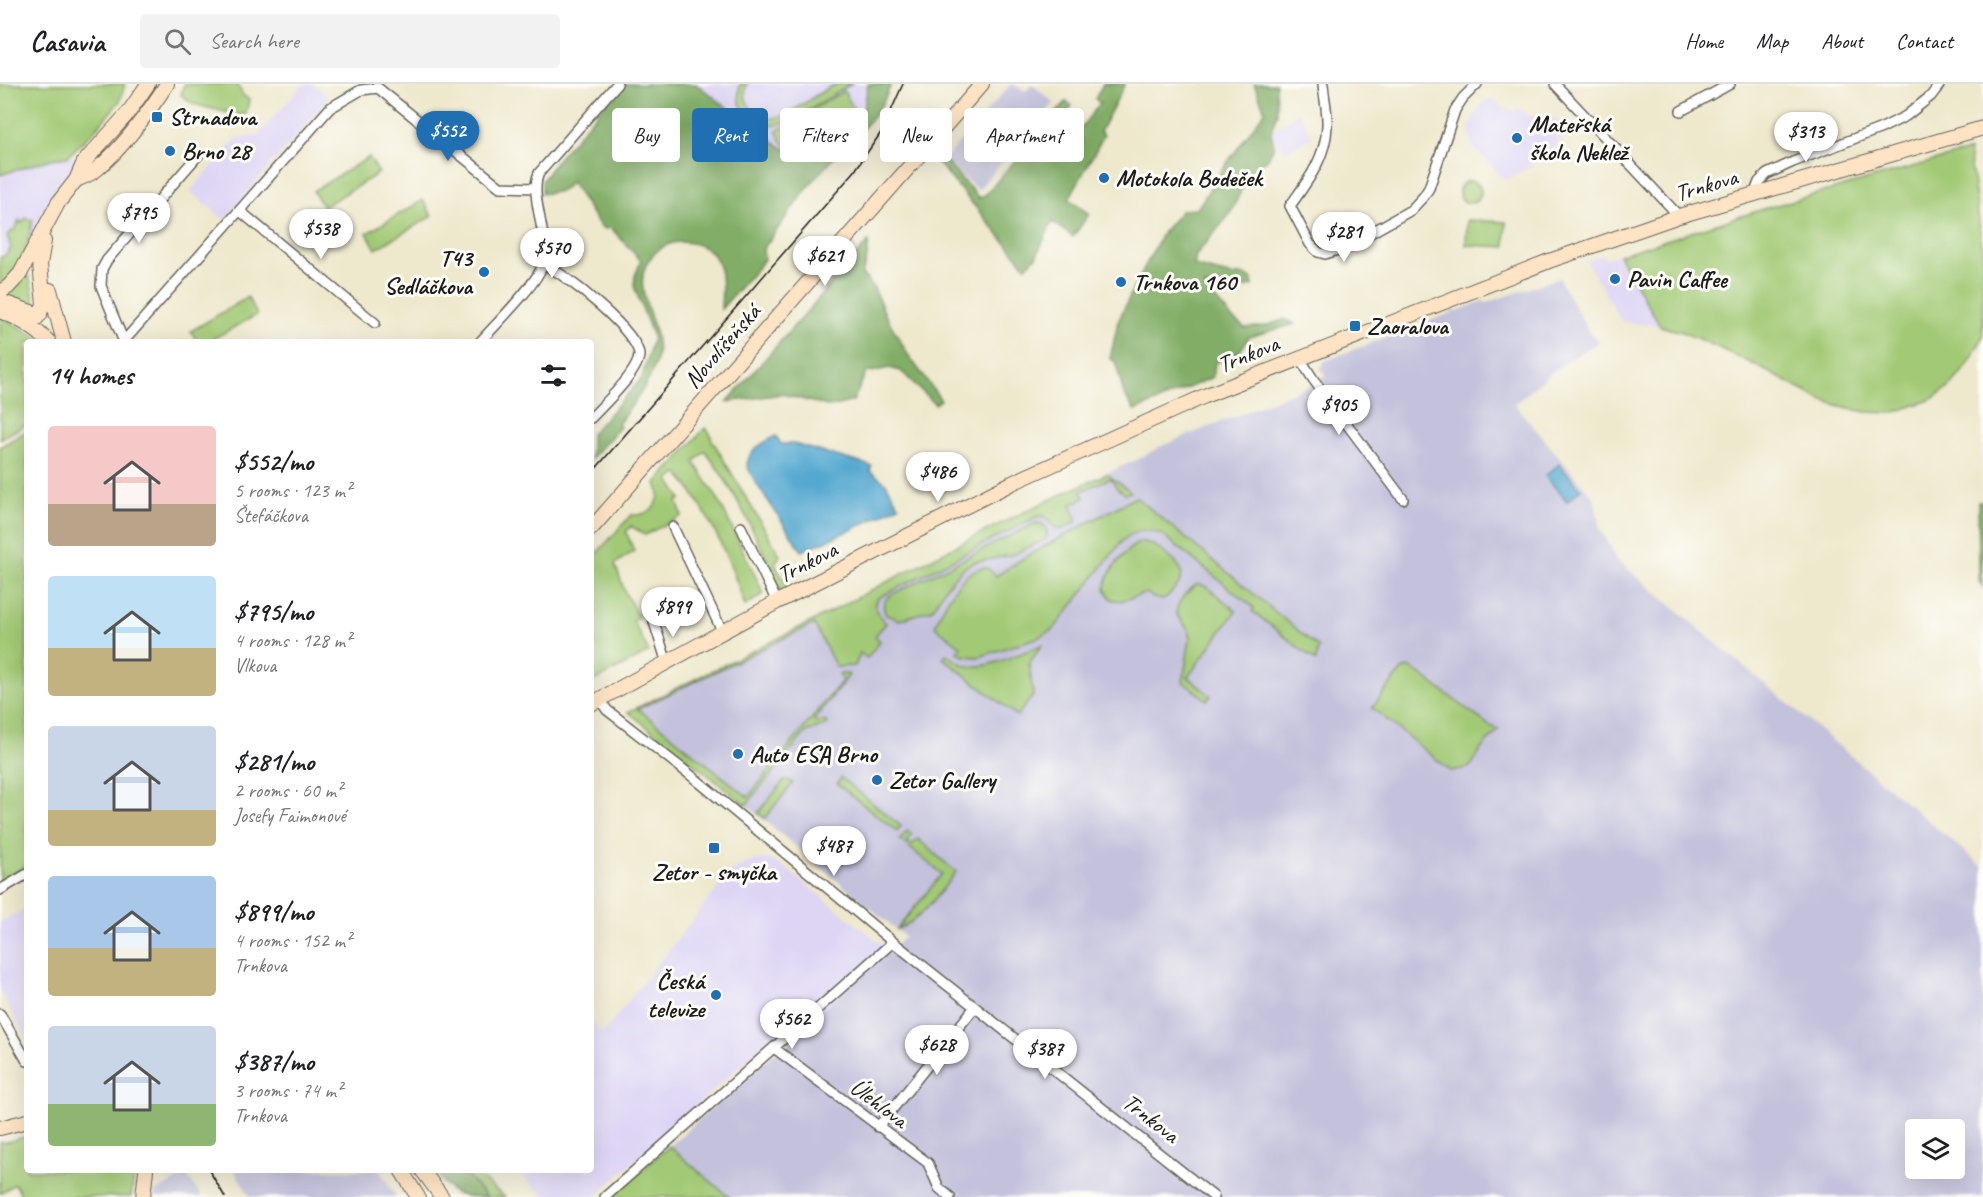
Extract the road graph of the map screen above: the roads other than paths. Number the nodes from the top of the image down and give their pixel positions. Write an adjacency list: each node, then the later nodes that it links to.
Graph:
1 (148, 84): 13 (street)
2 (167, 84): 13 (street)
3 (617, 84): 14 (street)
4 (982, 84): 32 (street, Novolíšeňská)
5 (1323, 84): 6 (street)
6 (1477, 84)
7 (1555, 84): 18 (street)
8 (1730, 84): 10 (street)
9 (1940, 84): 15 (street, Trnkova)
10 (1681, 111)
11 (1980, 129): 15 (street, Trnkova)
12 (199, 154): 26 (street)
13 (76, 180): 17 (street)
14 (536, 188): 16 (street); 19 (street)
15 (1754, 195): 18 (street, Trnkova)
16 (240, 211): 23 (street); 27 (street)
17 (51, 216): 20 (street); 24 (street); 25 (street)
18 (1679, 216): 29 (street, Trnkova)
19 (543, 264): 28 (street); 30 (street)
20 (0, 292)
21 (0, 301): 24 (street)
22 (7, 313): 24 (street); 24 (street)
23 (375, 323)
24 (49, 326)
25 (63, 339)
26 (123, 339)
27 (127, 339)
28 (483, 339)
29 (1299, 357): 31 (street); 35 (street, Trnkova)
30 (594, 415)
31 (1403, 499)
32 (594, 526)
33 (673, 527): 37 (street)
34 (741, 527): 35 (street, Trnkova)
35 (777, 602): 37 (street, Trnkova)
36 (654, 622): 38 (street)
37 (723, 633): 38 (street, Trnkova)
38 (667, 663): 39 (street, Trnkova)
39 (595, 701): 42 (street, Trnkova)
40 (24, 876): 41 (street)
41 (0, 890)
42 (893, 942): 43 (street, Trnkova); 45 (street)
43 (975, 1007): 48 (street); 58 (street, Trnkova)
44 (0, 1014): 46 (street)
45 (774, 1048): 48 (street, Úlehlova); 56 (street)
46 (24, 1056)
47 (24, 1122): 49 (street)
48 (878, 1127): 57 (street, Úlehlova)
49 (0, 1128)
50 (146, 1173): 53 (street)
51 (403, 1173): 54 (street)
52 (424, 1173): 55 (street)
53 (143, 1197)
54 (418, 1197)
55 (442, 1197)
56 (605, 1197)
57 (950, 1197)
58 (1214, 1197)

